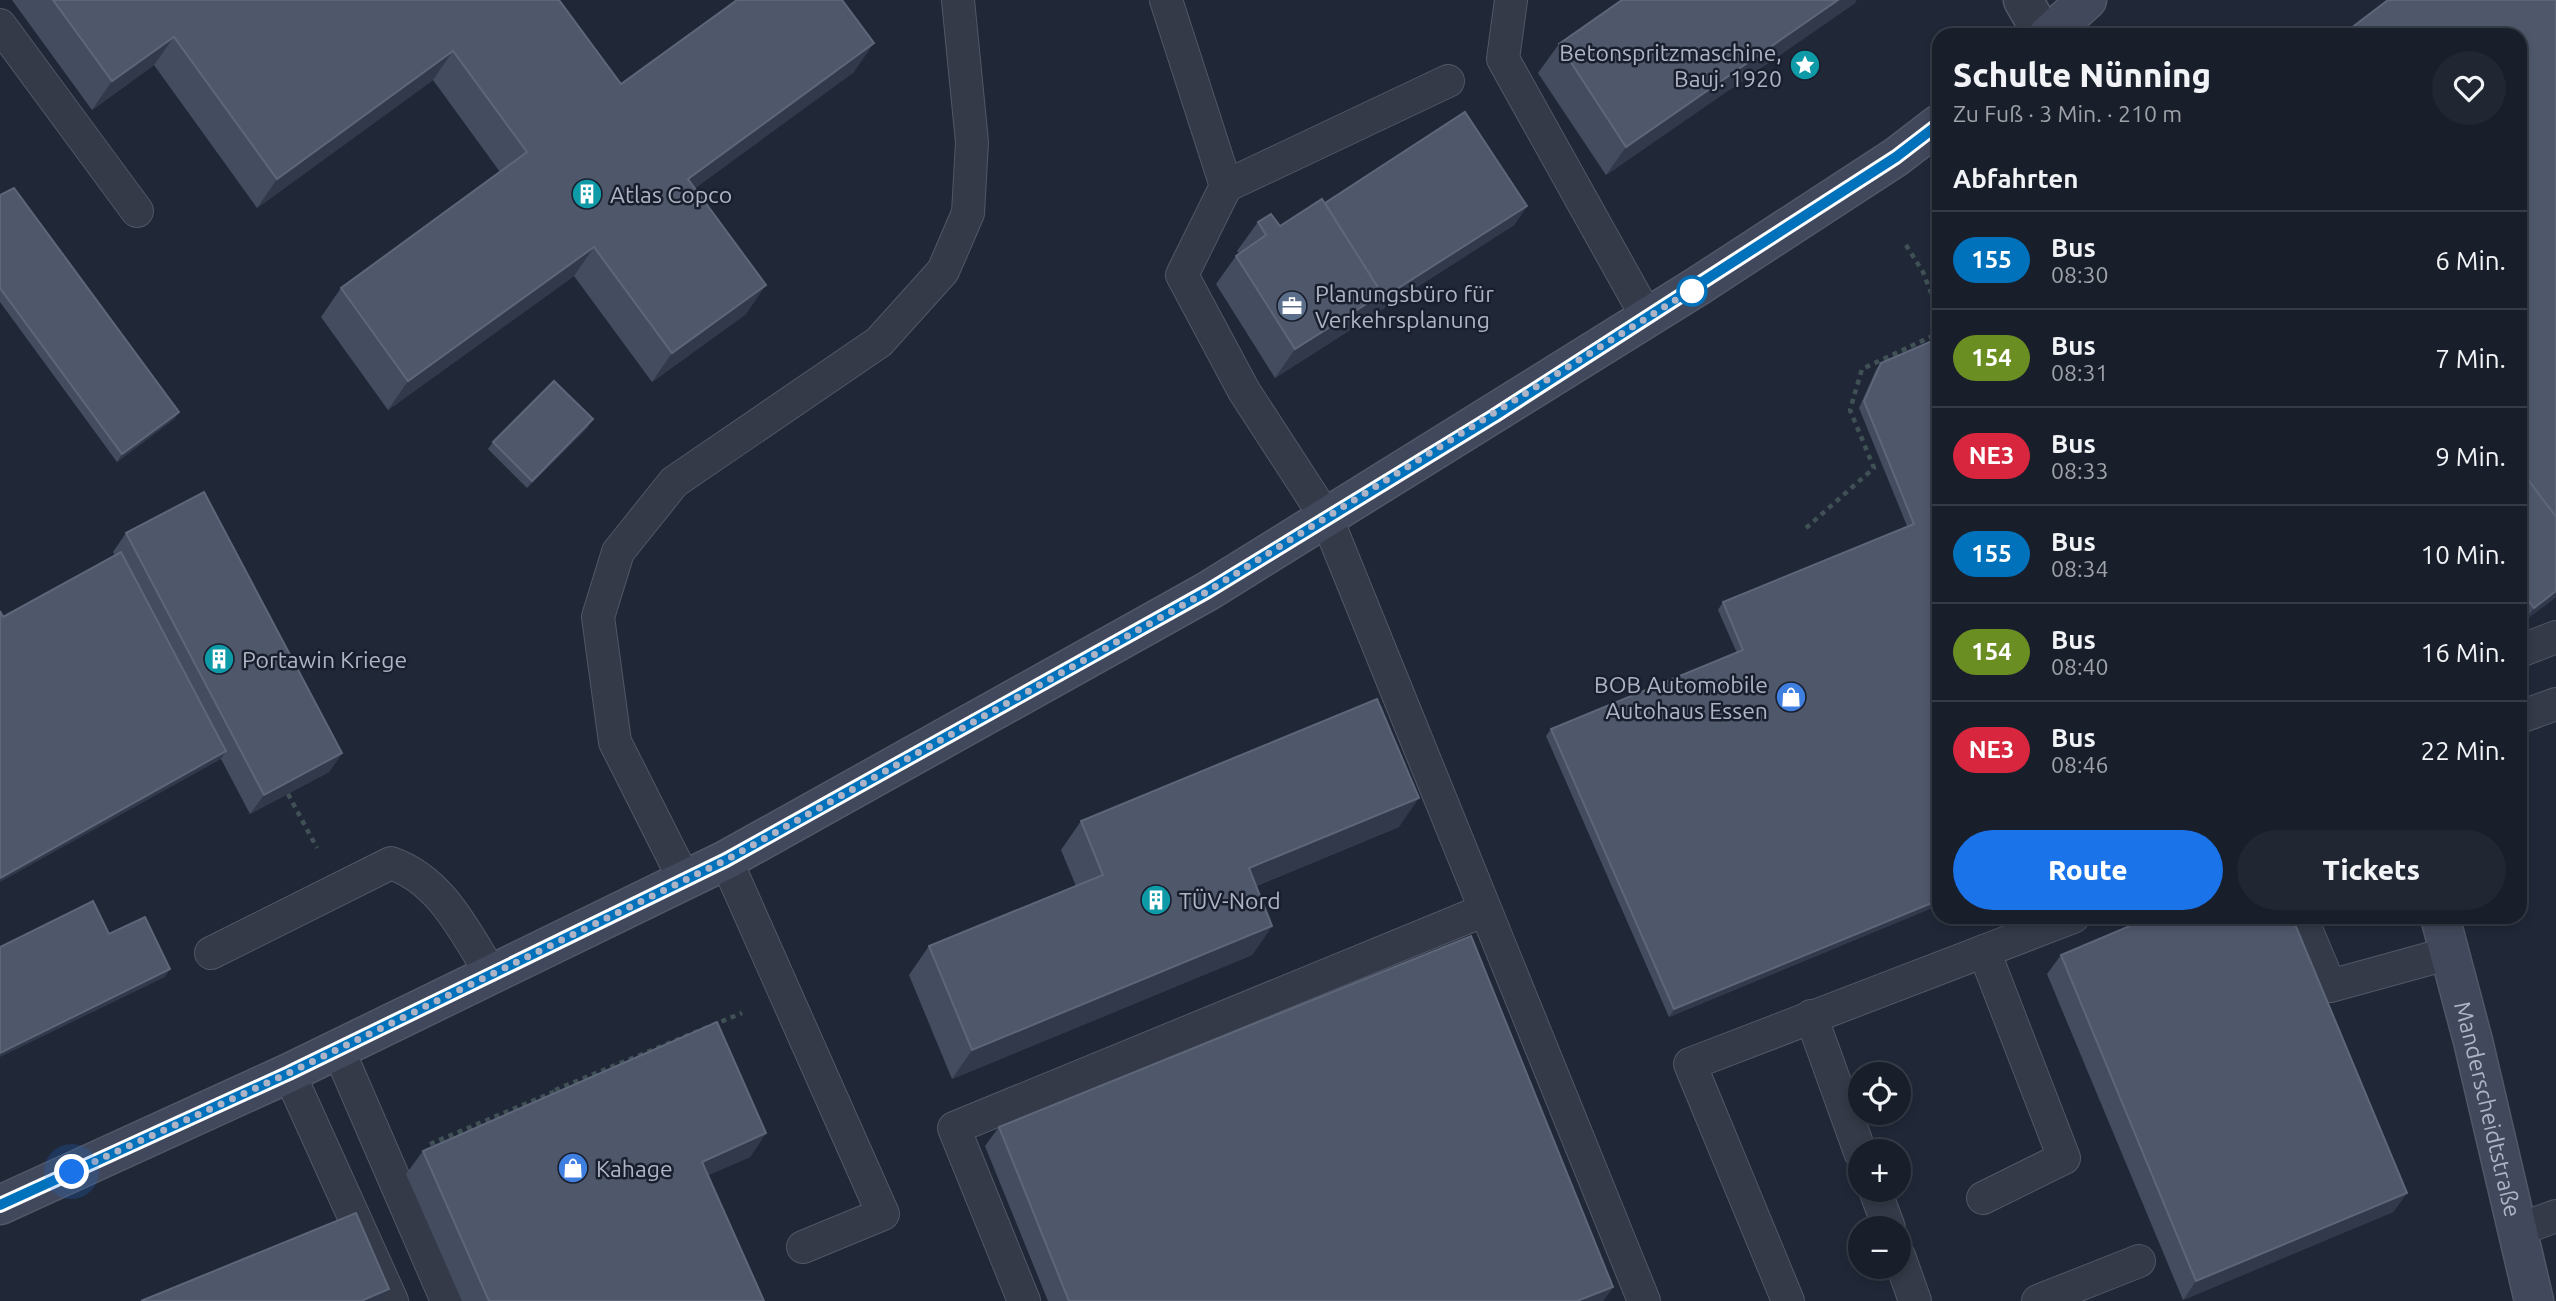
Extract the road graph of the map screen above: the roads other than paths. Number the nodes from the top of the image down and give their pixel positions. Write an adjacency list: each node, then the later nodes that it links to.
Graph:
1 (958, 0): 20 (lane)
2 (1166, 0): 11 (lane)
3 (1511, 0): 13 (lane)
4 (2023, 0): 7 (street)
5 (2087, 0): 8 (street)
6 (0, 25): 12 (lane)
7 (2041, 28)
8 (2053, 28)
9 (1448, 81): 11 (lane)
10 (1932, 129): 13 (street)
11 (1226, 186): 14 (lane)
12 (137, 211)
13 (1648, 318): 14 (street)
14 (1327, 519): 19 (street); 21 (lane)
15 (2556, 637): 16 (lane)
16 (2527, 648)
17 (2556, 704): 18 (lane)
18 (2527, 714)
19 (726, 860): 20 (street); 37 (lane)
20 (685, 881): 28 (street)
21 (1485, 910): 42 (lane); 43 (lane)
22 (2055, 924): 25 (lane)
23 (2304, 924): 27 (lane)
24 (2442, 924): 27 (street, Manderscheidtstraße)
25 (1984, 951): 29 (lane); 33 (lane)
26 (211, 953): 28 (lane)
27 (2450, 953): 36 (street, Manderscheidtstraße)
28 (492, 975): 30 (street)
29 (1811, 1016): 32 (lane); 44 (lane)
30 (338, 1049): 31 (street); 41 (lane)
31 (289, 1073): 34 (street); 40 (lane)
32 (1855, 1139)
33 (1983, 1198)
34 (0, 1205)
35 (2556, 1216): 36 (lane)
36 (2518, 1230): 47 (street, Manderscheidtstraße)
37 (803, 1247)
38 (2138, 1261): 46 (lane)
39 (1907, 1279): 45 (lane)
40 (392, 1301)
41 (447, 1301)
42 (1024, 1301)
43 (1644, 1301)
44 (1788, 1301)
45 (1915, 1301)
46 (2038, 1301)
47 (2534, 1301)

